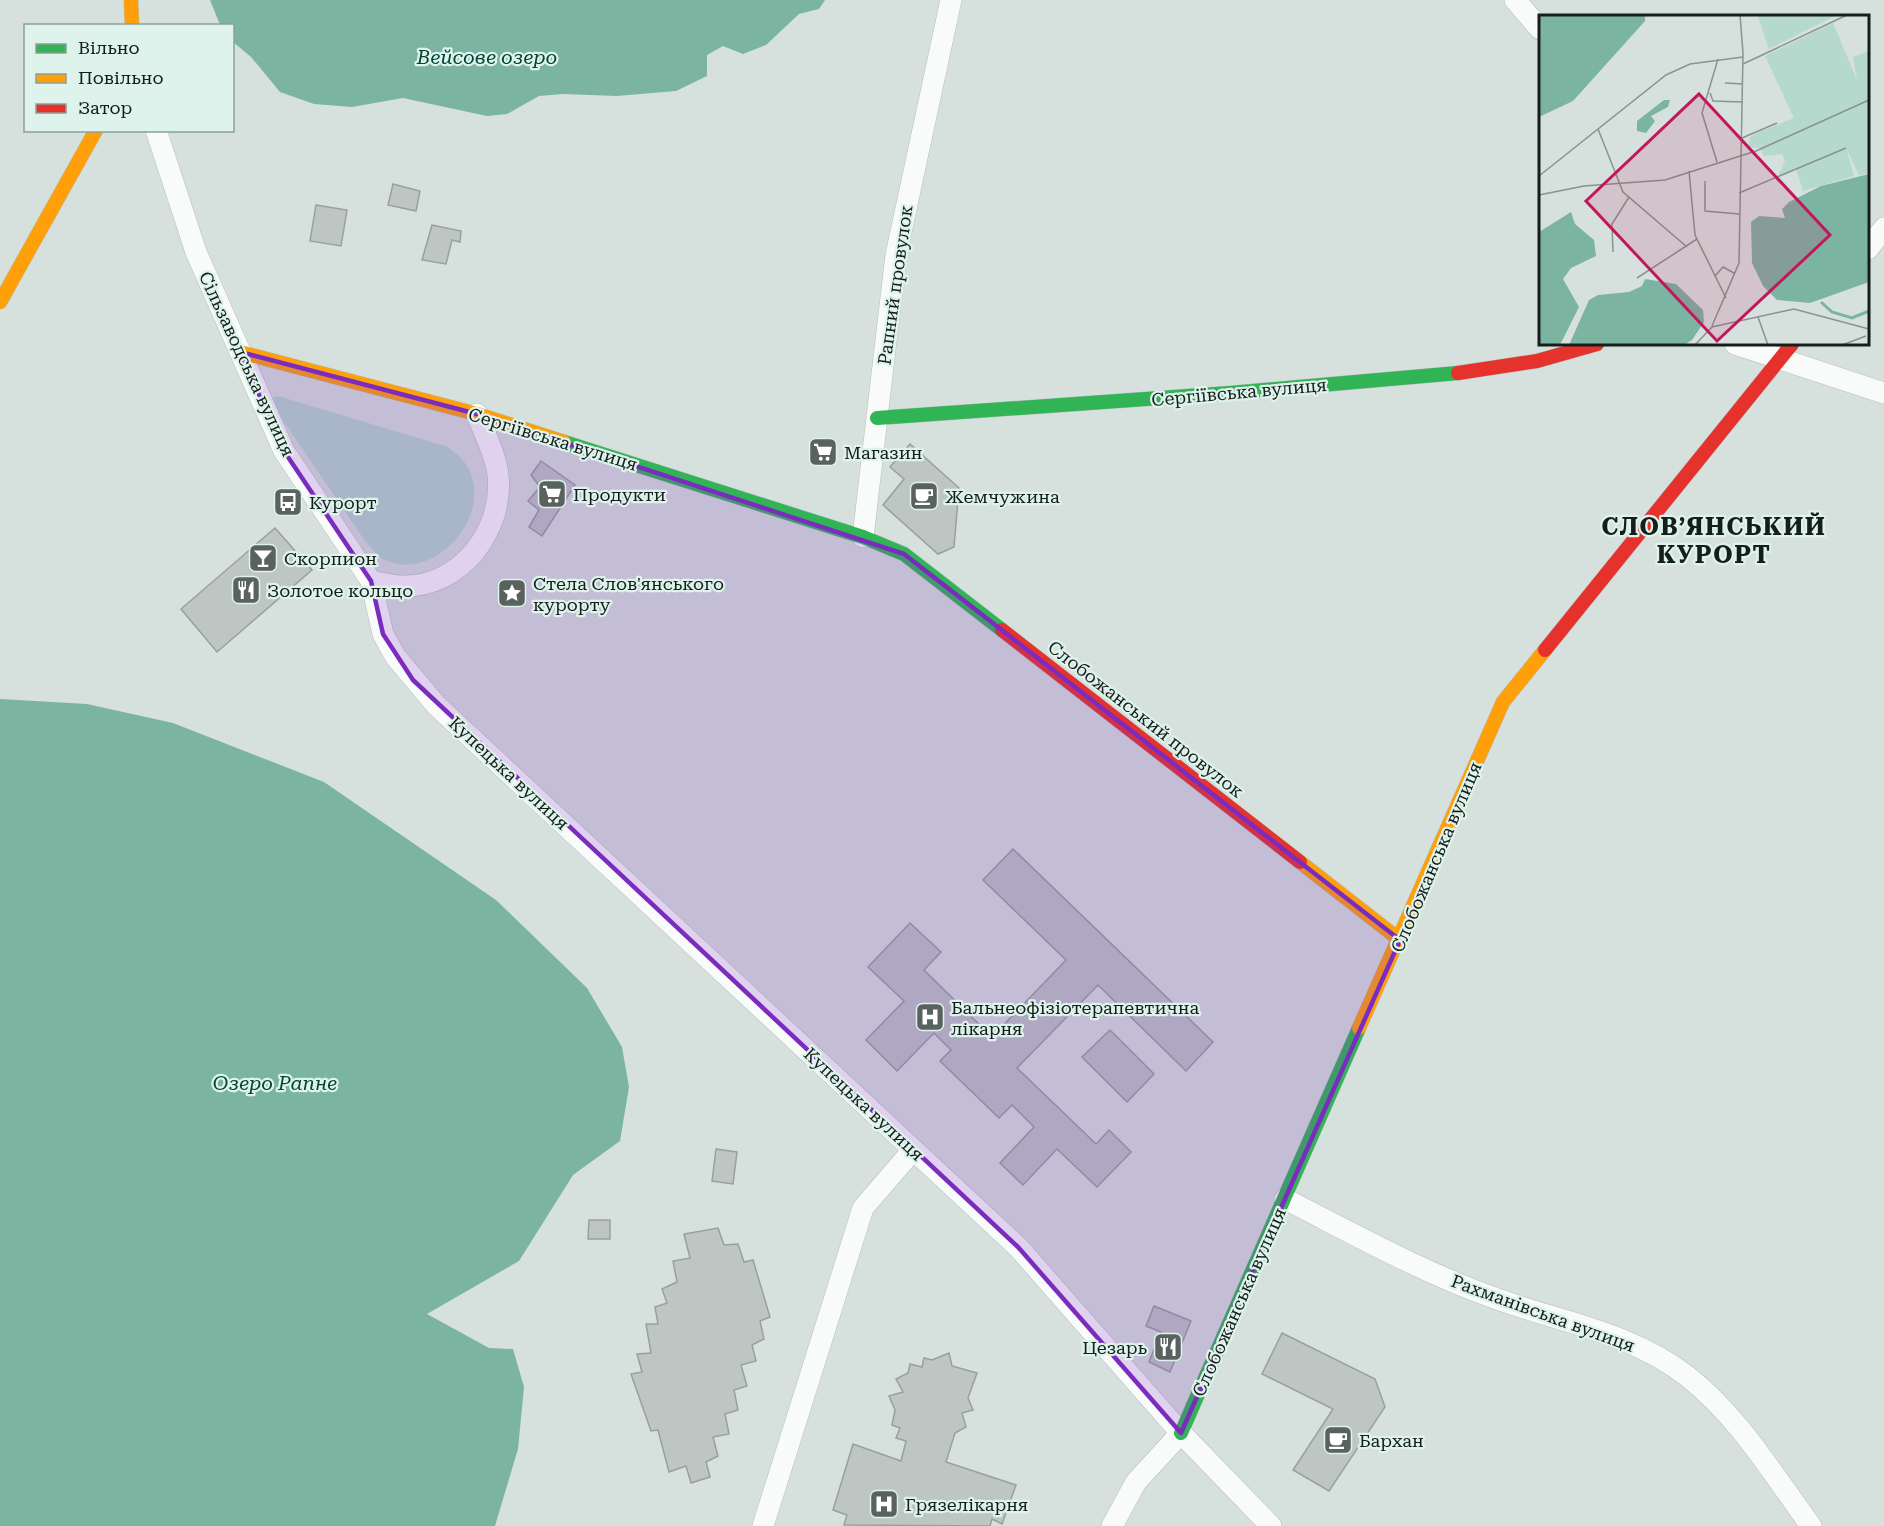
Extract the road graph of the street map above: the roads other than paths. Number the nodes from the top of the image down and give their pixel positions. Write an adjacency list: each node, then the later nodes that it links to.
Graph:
1 (131, 0): 4 (street)
2 (951, 0): 17 (street, Рапний провулок)
3 (1515, 0): 5 (street)
4 (132, 24)
5 (1539, 28)
6 (95, 132): 10 (street)
7 (157, 132): 14 (street, Сільзаводська вулиця)
8 (1884, 228): 9 (street)
9 (1869, 248)
10 (0, 302)
11 (1594, 345): 17 (street, Сергіївська вулиця)
12 (1744, 345): 13 (street)
13 (1786, 350): 15 (street); 20 (street, Слобожанська вулиця)
14 (240, 352): 16 (street, Сергіївська вулиця); 19 (street, Сільзаводська вулиця)
15 (1884, 393)
16 (477, 414): 18 (street, Сергіївська вулиця); 19 (street)
17 (877, 418): 18 (street, Рапний провулок)
18 (863, 537): 20 (street, Слобожанський провулок)
19 (371, 581): 21 (street, Купецька вулиця)
20 (1400, 940): 22 (street, Слобожанська вулиця)
21 (913, 1150): 23 (street, Купецька вулиця); 24 (street)
22 (1285, 1199): 23 (street, Слобожанська вулиця); 27 (street, Рахманівська вулиця)
23 (1182, 1433): 25 (street); 26 (street, Купецька вулиця)
24 (763, 1526)
25 (1112, 1526)
26 (1270, 1526)
27 (1811, 1526)

